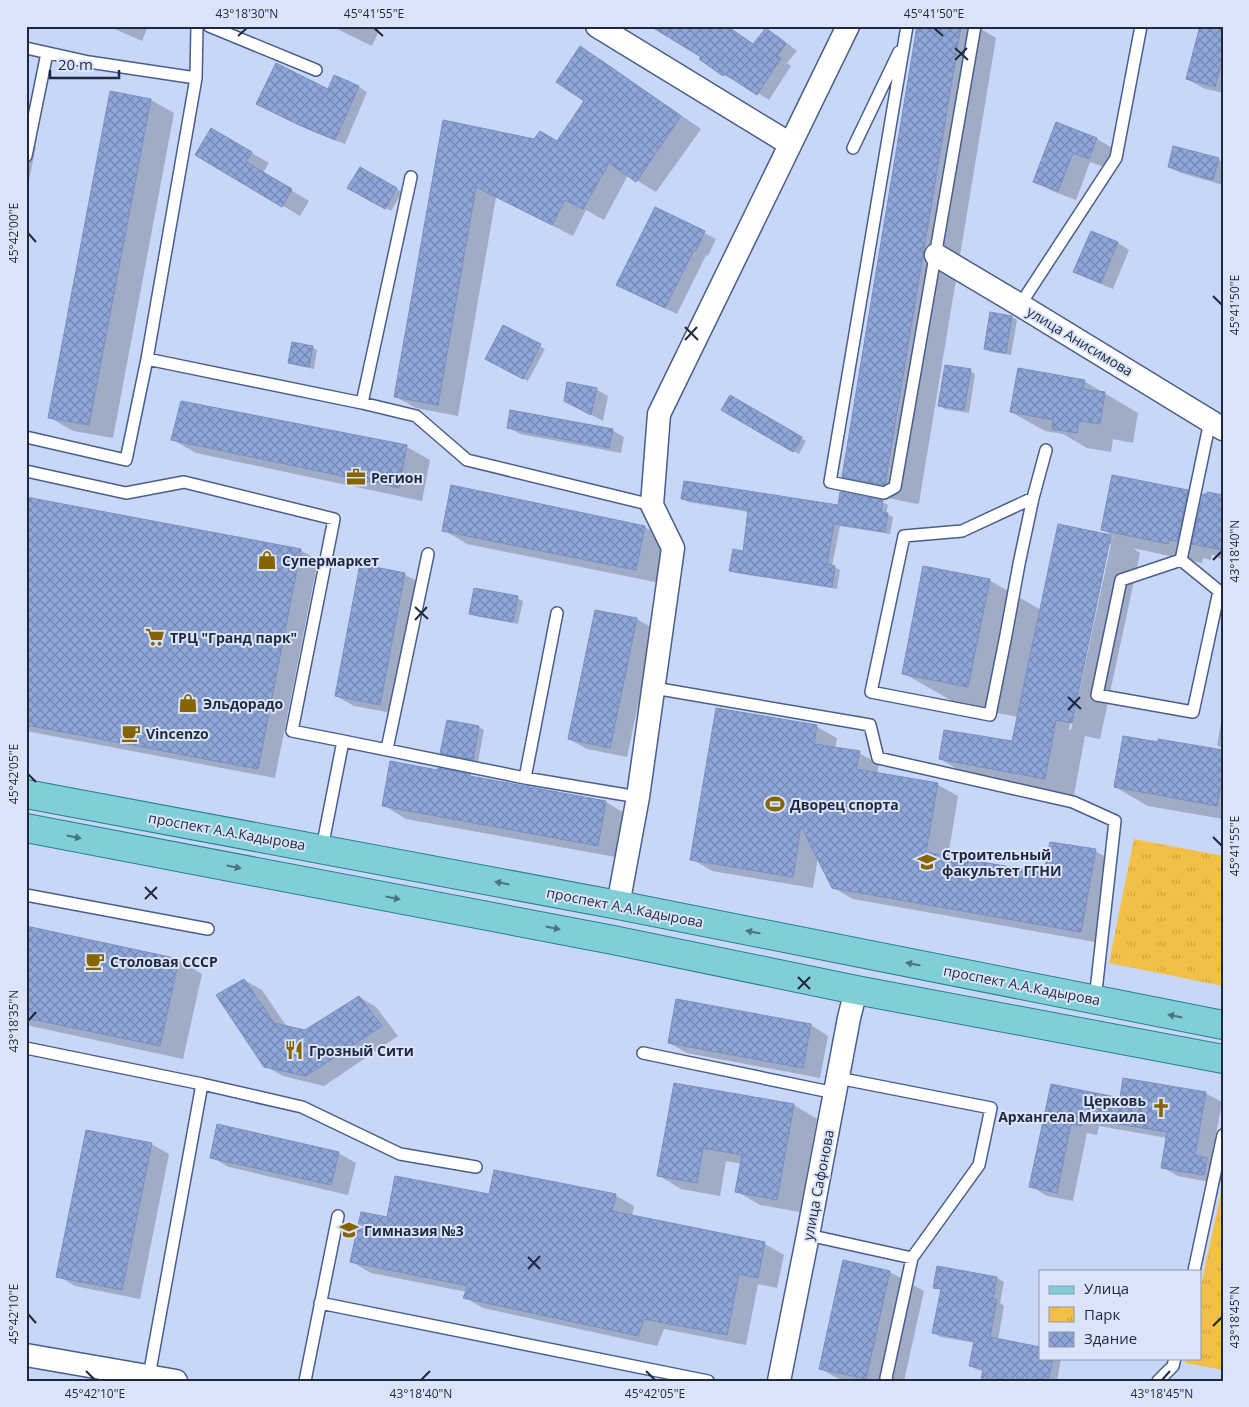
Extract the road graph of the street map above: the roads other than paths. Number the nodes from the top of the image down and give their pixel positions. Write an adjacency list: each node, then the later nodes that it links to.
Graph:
1 (197, 26): 12 (lane)
2 (209, 26): 11 (lane)
3 (597, 26): 13 (street)
4 (848, 26): 13 (street)
5 (907, 26): 8 (lane)
6 (975, 26): 17 (lane)
7 (1141, 26): 18 (lane)
8 (905, 38): 14 (lane); 17 (lane)
9 (26, 48): 10 (lane)
10 (47, 53): 12 (lane); 15 (lane)
11 (316, 70)
12 (196, 78): 19 (lane)
13 (790, 144): 26 (street)
14 (853, 148)
15 (26, 156)
16 (411, 177): 20 (lane)
17 (936, 256): 18 (street, улица Анисимова)
18 (1020, 305): 21 (street, улица Анисимова)
19 (148, 359): 20 (lane); 22 (lane)
20 (362, 403): 26 (lane)
21 (1217, 425): 28 (lane)
22 (26, 437)
23 (1046, 450): 25 (lane)
24 (26, 471): 31 (lane)
25 (1032, 498): 25 (lane)
26 (652, 505): 30 (street)
27 (428, 554): 32 (lane)
28 (1181, 560): 28 (lane)
29 (557, 613): 33 (lane)
30 (654, 688): 35 (street); 42 (lane)
31 (343, 741): 32 (lane); 37 (lane)
32 (387, 749): 33 (lane)
33 (525, 778): 35 (lane)
34 (26, 794): 37 (main road, проспект А.А.Кадырова)
35 (638, 797): 39 (street)
36 (26, 828): 41 (main road, one-way to 41)
37 (322, 848): 39 (main road, проспект А.А.Кадырова, one-way to 37)
38 (26, 895): 40 (lane)
39 (618, 905): 42 (main road, проспект А.А.Кадырова, one-way to 39)
40 (208, 929)
41 (856, 990): 46 (main road); 48 (street, улица Сафонова)
42 (1095, 1000): 43 (main road, проспект А.А.Кадырова, one-way to 42)
43 (1223, 1025)
44 (26, 1048): 47 (lane)
45 (643, 1053): 48 (lane)
46 (1223, 1059)
47 (202, 1084): 50 (lane); 58 (lane)
48 (837, 1086): 52 (street, улица Сафонова); 53 (lane)
49 (1223, 1134): 54 (lane)
50 (476, 1167)
51 (338, 1216): 55 (lane)
52 (808, 1235): 53 (lane); 62 (street, улица Сафонова)
53 (912, 1258): 63 (lane)
54 (1194, 1270)
55 (320, 1303): 60 (lane); 61 (lane)
56 (26, 1355): 58 (street)
57 (1174, 1360): 64 (lane)
58 (149, 1376): 59 (street)
59 (176, 1381)
60 (305, 1381)
61 (708, 1381)
62 (779, 1381)
63 (887, 1381)
64 (1158, 1381)

